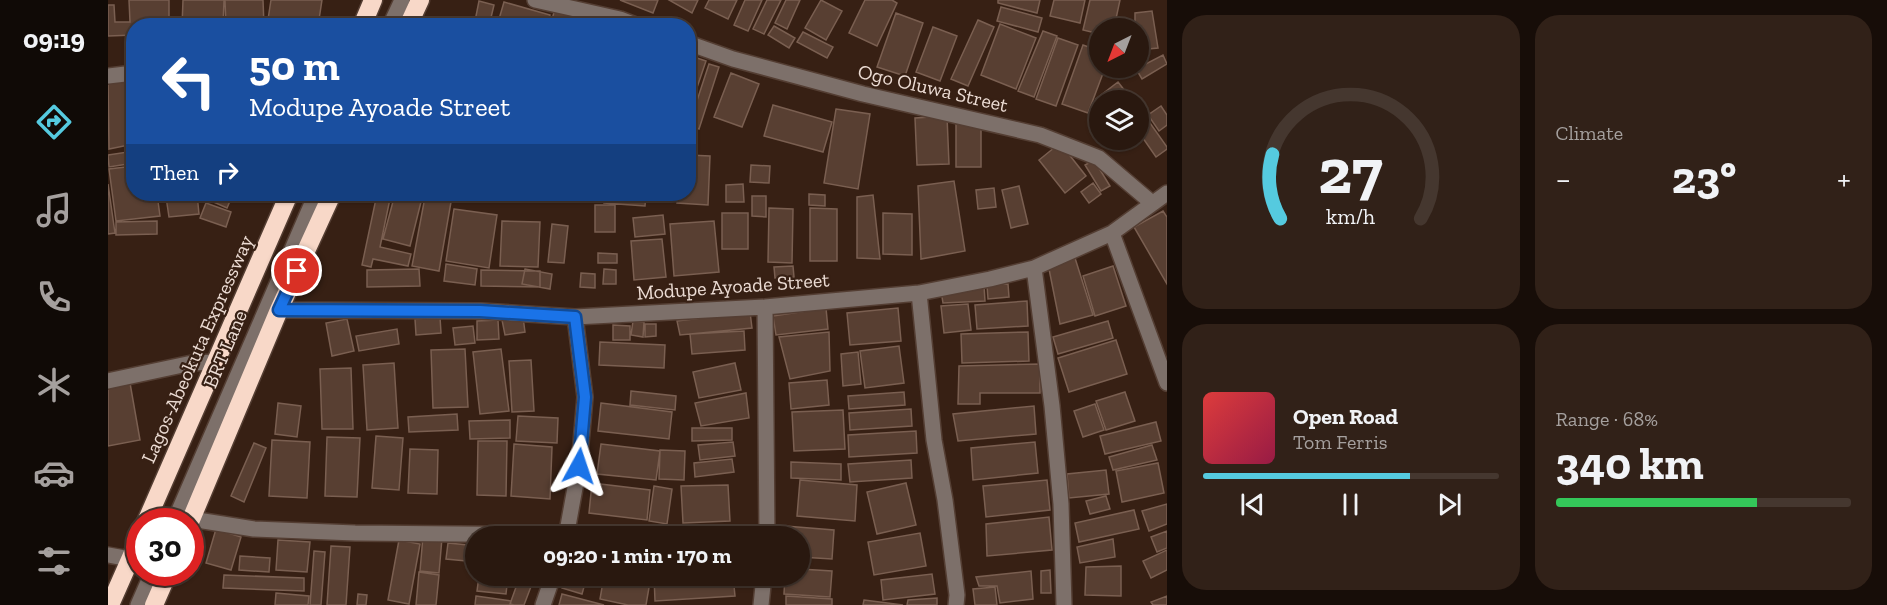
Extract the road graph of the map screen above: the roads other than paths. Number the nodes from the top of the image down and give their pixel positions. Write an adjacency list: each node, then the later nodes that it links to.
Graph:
1 (373, 0): 5 (highway)
2 (402, 0): 6 (street)
3 (420, 0): 7 (highway)
4 (535, 0): 8 (street)
5 (365, 18)
6 (394, 18)
7 (412, 18)
8 (616, 18)
9 (696, 46): 16 (street, Ogo Oluwa Street)
10 (126, 74): 11 (street)
11 (108, 76)
12 (1167, 193): 16 (street, Modupe Ayoade Street)
13 (286, 201): 23 (highway, Lagos-Abeokuta Expressway)
14 (313, 201): 27 (street, BRT Lane)
15 (329, 201): 21 (highway)
16 (1152, 203): 17 (street, Modupe Ayoade Street)
17 (1112, 233): 18 (street, Modupe Ayoade Street); 25 (street)
18 (1034, 268): 19 (street, Modupe Ayoade Street); 46 (street)
19 (919, 292): 20 (street, Modupe Ayoade Street); 45 (street)
20 (765, 307): 22 (street, Modupe Ayoade Street); 31 (street)
21 (279, 310): 22 (street, Modupe Ayoade Street); 28 (highway)
22 (575, 317): 30 (street)
23 (217, 362): 24 (street); 26 (highway, Lagos-Abeokuta Expressway)
24 (108, 381)
25 (1167, 383)
26 (152, 508)
27 (190, 508)
28 (191, 508)
29 (204, 523): 32 (street)
30 (568, 526)
31 (767, 526)
32 (465, 534)
33 (108, 555): 34 (street)
34 (126, 558)
35 (126, 568): 40 (highway)
36 (146, 586): 41 (street)
37 (162, 586): 42 (highway)
38 (550, 586): 43 (street)
39 (763, 586): 44 (street)
40 (110, 605)
41 (138, 605)
42 (154, 605)
43 (543, 605)
44 (761, 605)
45 (956, 605)
46 (1064, 605)

